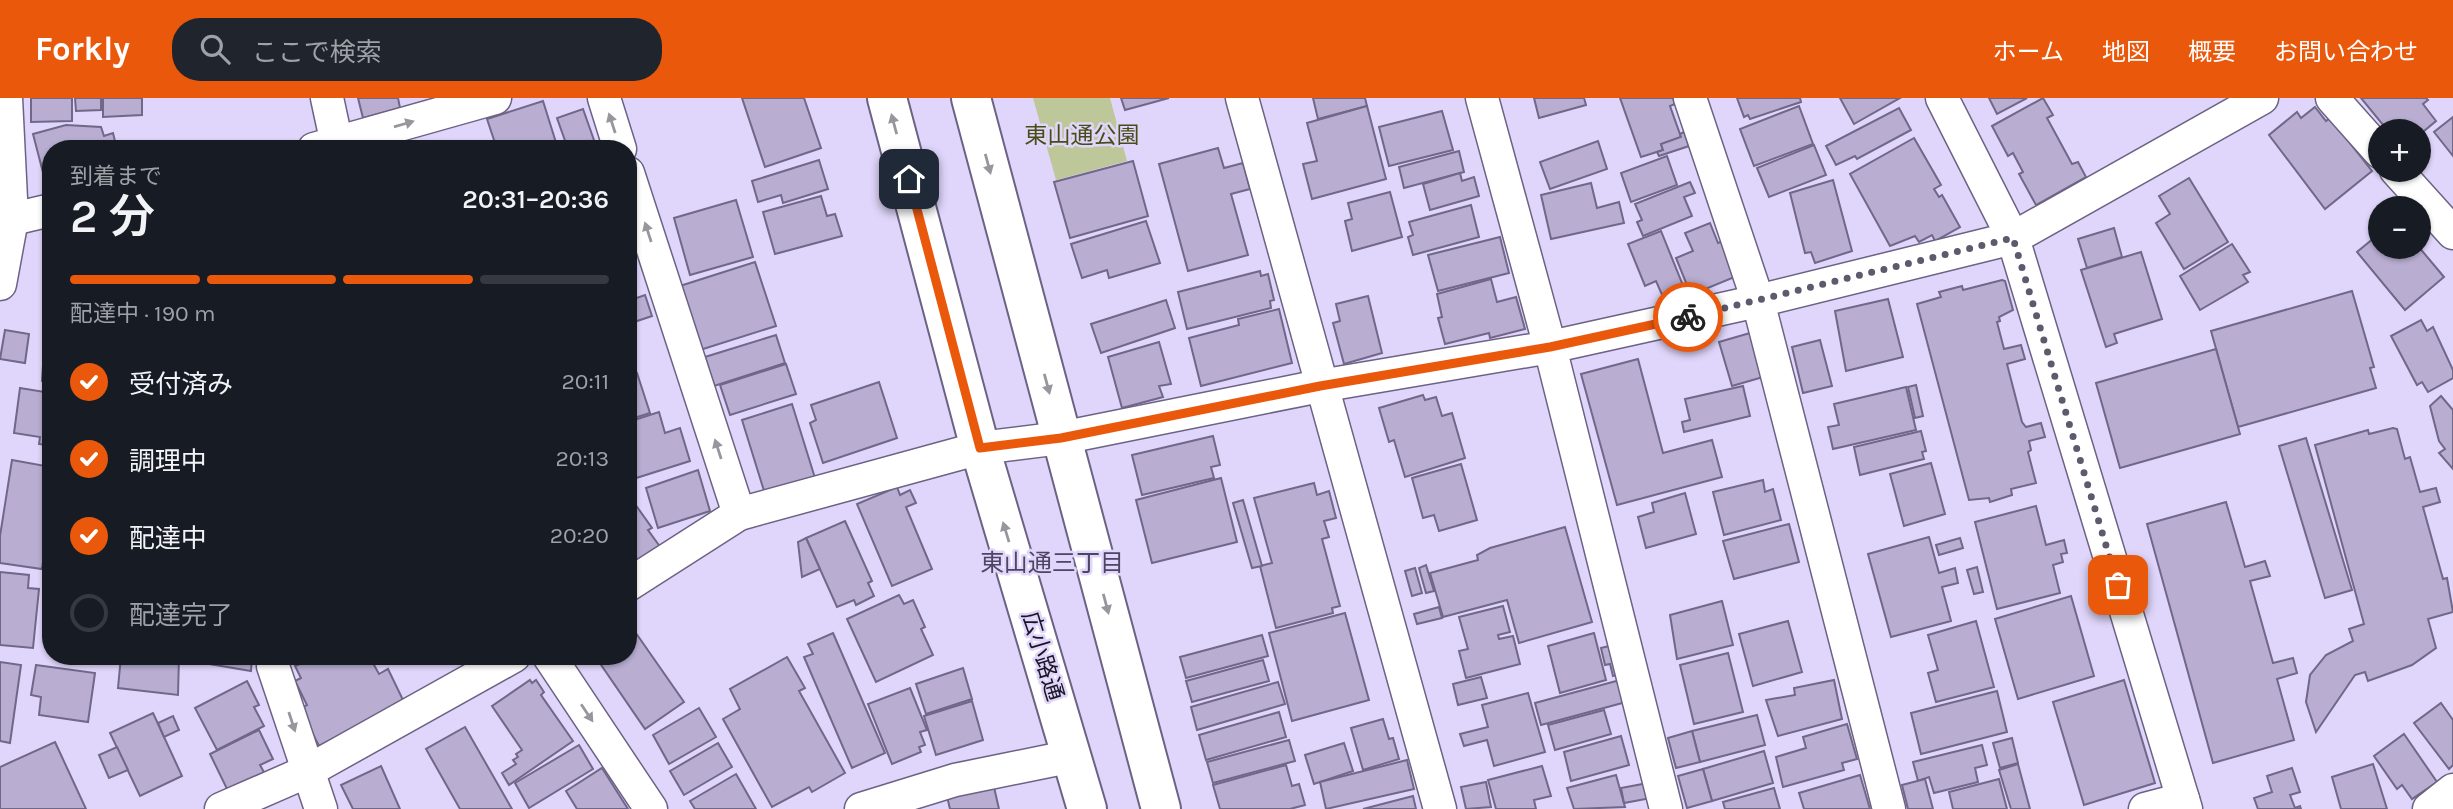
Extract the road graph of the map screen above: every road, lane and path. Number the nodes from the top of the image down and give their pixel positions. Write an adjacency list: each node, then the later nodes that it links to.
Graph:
1 (6, 98): 20 (street)
2 (327, 98): 14 (street)
3 (495, 98): 15 (street, one-way to 3)
4 (604, 98): 16 (street, one-way to 4)
5 (887, 98): 28 (main road, 広小路通, one-way to 5)
6 (971, 98): 27 (main road, one-way to 27)
7 (1242, 98): 26 (street)
8 (1482, 98): 25 (street)
9 (1690, 98): 24 (street)
10 (1941, 98): 22 (street)
11 (2262, 98): 22 (street)
12 (2332, 98): 13 (street)
13 (2368, 138)
14 (330, 140)
15 (354, 140)
16 (617, 140)
17 (2407, 182): 21 (street)
18 (637, 201): 29 (street, one-way to 18)
19 (42, 212): 20 (street)
20 (6, 220): 23 (street)
21 (2453, 233)
22 (2013, 238): 24 (street); 37 (street)
23 (0, 284)
24 (1758, 301): 25 (street); 46 (street)
25 (1550, 347): 26 (street); 45 (street)
26 (1320, 386): 27 (street); 44 (street)
27 (1061, 438): 28 (street); 43 (main road, one-way to 43)
28 (980, 448): 29 (street); 34 (main road, 広小路通, one-way to 28)
29 (739, 513): 30 (street)
30 (637, 579)
31 (273, 665): 35 (street, one-way to 35)
32 (498, 665): 35 (street)
33 (555, 665): 40 (street, one-way to 40)
34 (1073, 756): 41 (street); 42 (main road, 広小路通)
35 (308, 771): 38 (street); 39 (street)
36 (2453, 790): 48 (street)
37 (2184, 804): 47 (street)
38 (221, 809)
39 (321, 809)
40 (651, 809)
41 (861, 809)
42 (1087, 809)
43 (1161, 809)
44 (1440, 809)
45 (1666, 809)
46 (1889, 809)
47 (2145, 809)
48 (2429, 809)

